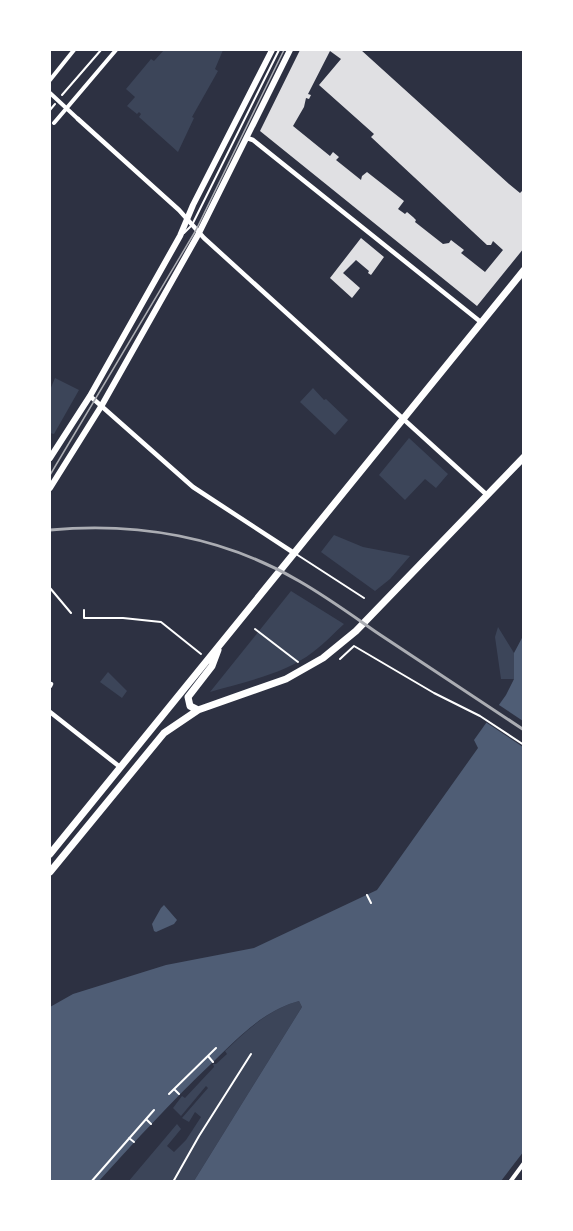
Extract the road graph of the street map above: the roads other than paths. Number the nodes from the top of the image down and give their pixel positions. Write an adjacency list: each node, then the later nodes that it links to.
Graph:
1 (74, 50): 6 (street)
2 (116, 50): 8 (street)
3 (272, 50): 12 (street)
4 (279, 50): 13 (lane)
5 (290, 50): 11 (street)
6 (50, 80)
7 (50, 93): 8 (street)
8 (67, 108): 9 (street); 10 (street)
9 (78, 119): 12 (street)
10 (54, 123)
11 (247, 138): 14 (street); 17 (street)
12 (187, 220): 13 (street); 15 (street)
13 (192, 225): 14 (street); 15 (lane)
14 (199, 233): 19 (street); 20 (street)
15 (180, 236): 18 (street)
16 (524, 270): 17 (main road)
17 (482, 323): 20 (main road)
18 (90, 396): 19 (street); 22 (street)
19 (102, 405): 23 (street); 25 (street)
20 (404, 419): 24 (street); 25 (main road)
21 (524, 457): 24 (main road)
22 (50, 458)
23 (50, 488)
24 (487, 495): 30 (main road)
25 (294, 553): 27 (lane); 29 (main road)
26 (50, 588): 28 (lane)
27 (364, 598)
28 (70, 613)
29 (220, 644): 30 (main road); 32 (main road)
30 (198, 710): 34 (main road)
31 (50, 712): 32 (street)
32 (120, 766): 33 (main road)
33 (50, 854)
34 (50, 872)
35 (251, 1054): 37 (lane)
36 (524, 1163): 38 (street)
37 (173, 1182)
38 (510, 1182)

